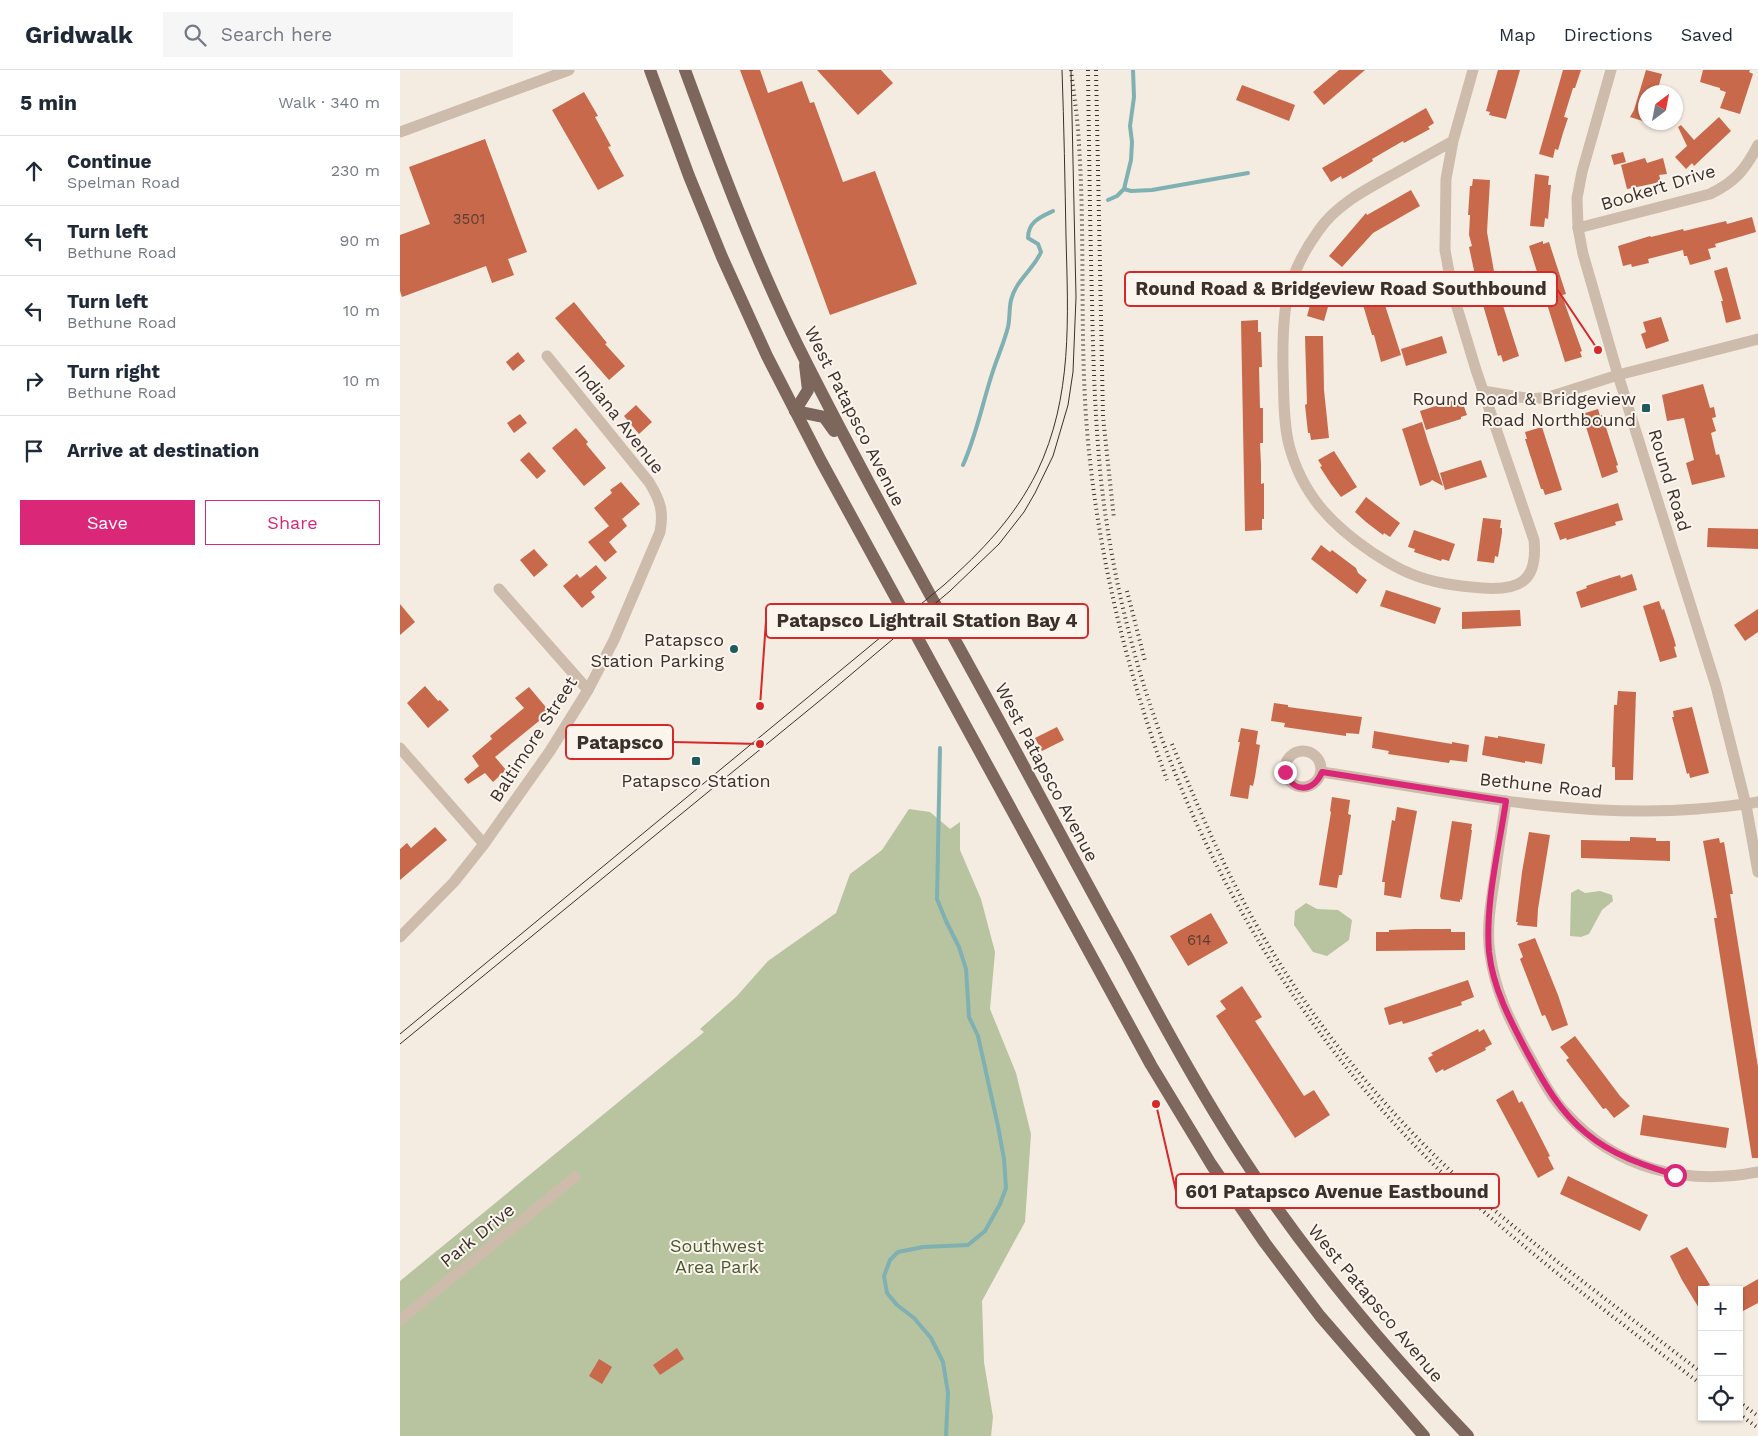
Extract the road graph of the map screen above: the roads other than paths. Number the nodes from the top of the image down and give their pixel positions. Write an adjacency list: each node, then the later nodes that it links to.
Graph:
1 (569, 70): 6 (street)
2 (650, 70): 15 (main road)
3 (685, 70): 12 (main road, West Patapsco Avenue)
4 (1473, 70): 7 (street)
5 (1611, 70): 9 (street, Round Road)
6 (400, 132)
7 (1453, 141): 14 (street); 14 (street)
8 (1758, 145): 9 (street, Bookert Drive)
9 (1578, 228): 13 (street, Round Road)
10 (1758, 340): 13 (street)
11 (547, 356): 16 (street, Indiana Avenue)
12 (804, 357): 15 (main road); 17 (main road, West Patapsco Avenue)
13 (1618, 375): 14 (street); 23 (street, Round Road)
14 (1483, 391)
15 (795, 411): 17 (main road); 30 (main road)
16 (660, 507): 19 (street, Baltimore Street)
17 (882, 508): 31 (main road, West Patapsco Avenue)
18 (499, 589): 19 (street)
19 (588, 690): 24 (street, Baltimore Street)
20 (400, 748): 24 (street)
21 (1322, 772): 22 (street, Bethune Road)
22 (1506, 801): 23 (street, Bethune Road); 27 (street)
23 (1752, 803): 25 (street, Round Road)
24 (484, 844): 26 (street, Baltimore Street)
25 (1758, 872)
26 (400, 937)
27 (1758, 1172)
28 (575, 1177): 29 (street, Park Drive)
29 (400, 1320)
30 (1424, 1436)
31 (1468, 1436)

